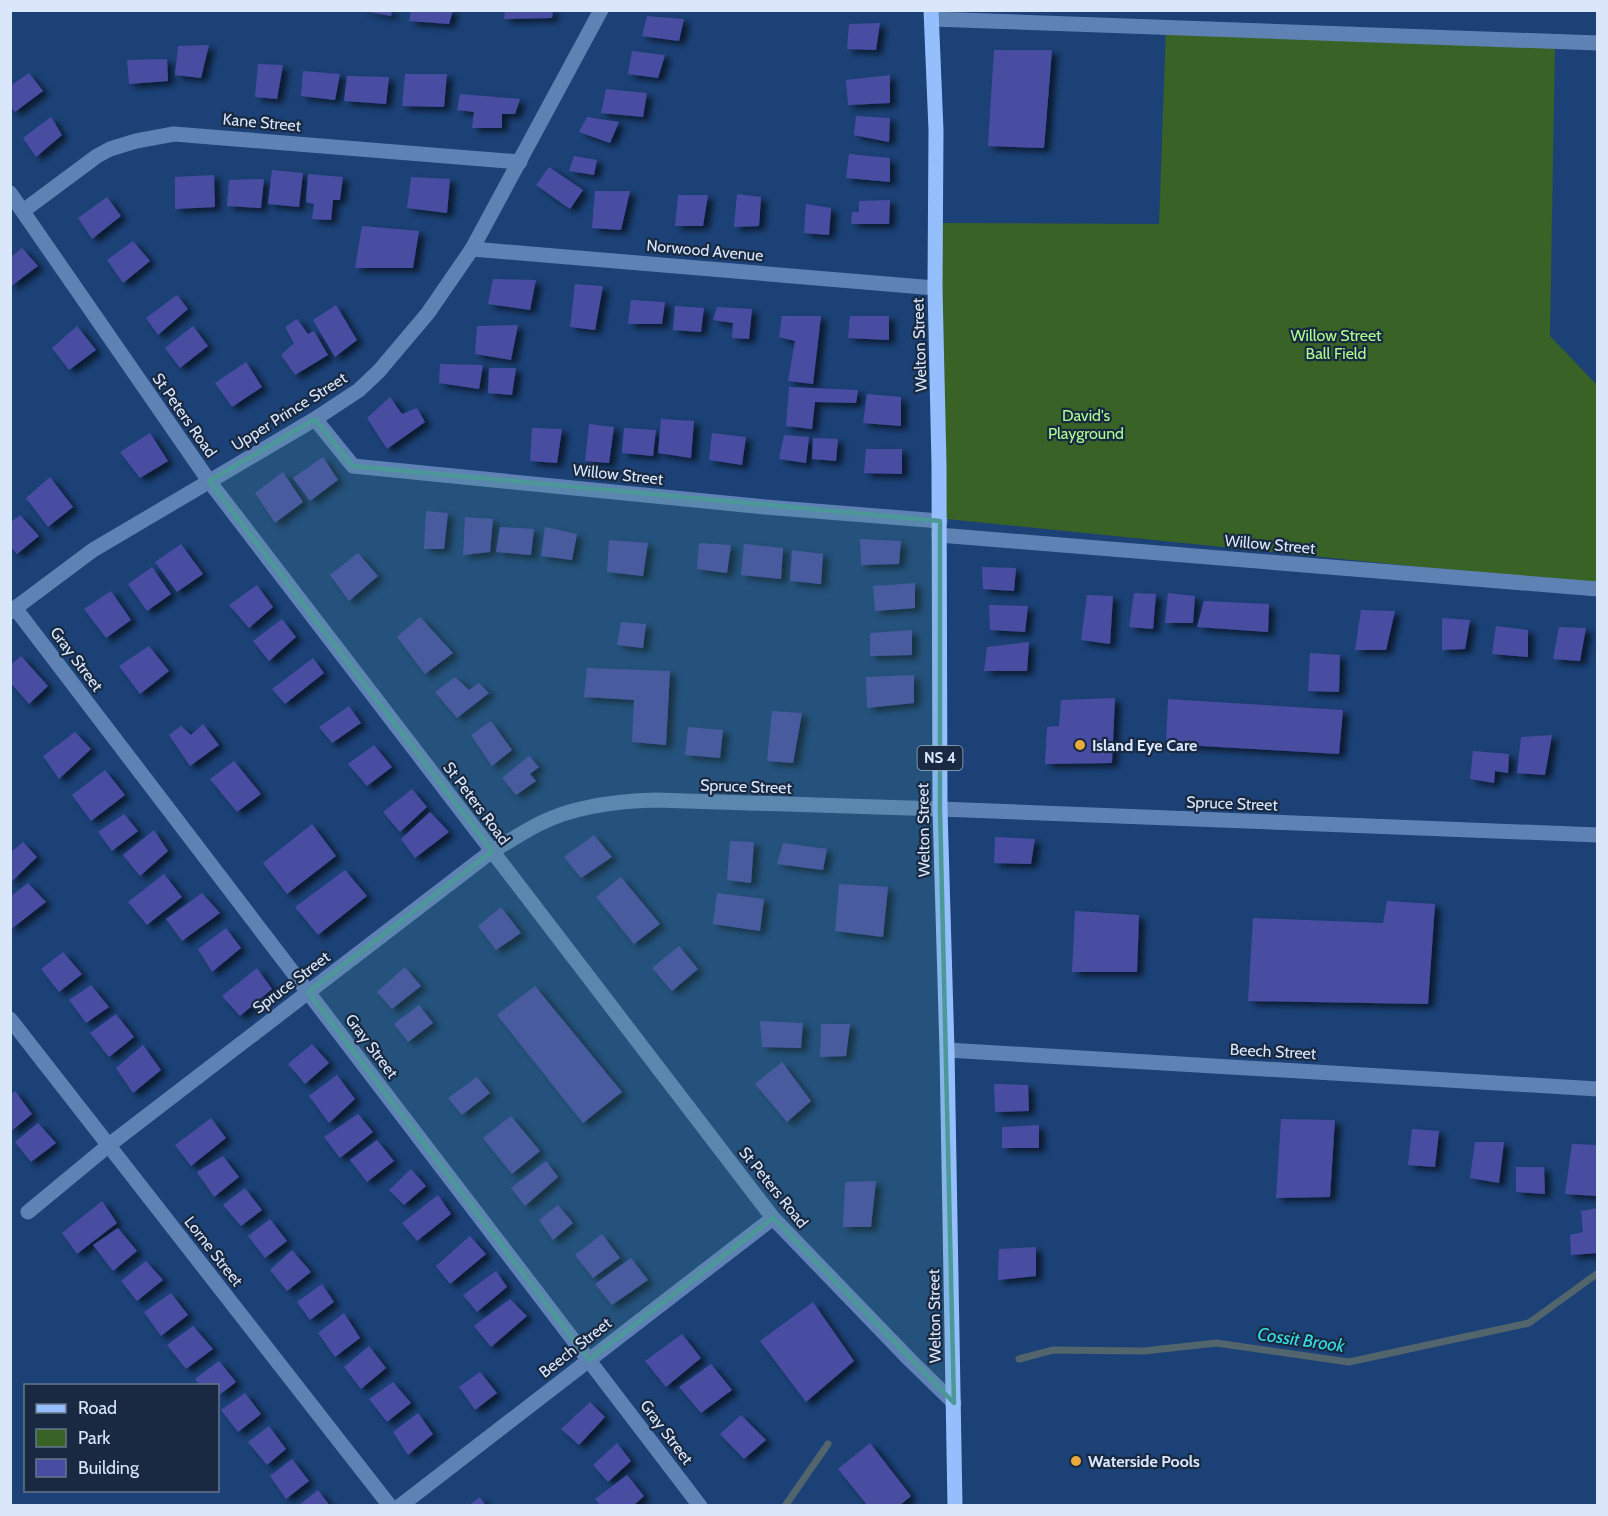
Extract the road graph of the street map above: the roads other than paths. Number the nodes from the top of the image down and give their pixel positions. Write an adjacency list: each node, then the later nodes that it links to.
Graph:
1 (601, 10): 4 (street, Upper Prince Street)
2 (932, 14): 3 (street); 8 (main road, Welton Street / NS 4)
3 (1598, 43)
4 (520, 162): 6 (street, Kane Street); 7 (street, Upper Prince Street)
5 (10, 193): 6 (street, St Peters Road)
6 (23, 212): 10 (street, St Peters Road)
7 (472, 249): 8 (street, Norwood Avenue); 9 (street, Upper Prince Street)
8 (935, 288): 11 (main road, Welton Street / NS 4)
9 (315, 419): 10 (street, Upper Prince Street); 11 (street, Willow Street)
10 (209, 481): 13 (street, Upper Prince Street); 16 (street, St Peters Road)
11 (939, 528): 12 (street, Willow Street); 14 (main road, Welton Street / NS 4)
12 (1598, 589)
13 (13, 610): 17 (street, Gray Street)
14 (940, 809): 15 (street, Spruce Street); 16 (street, Spruce Street); 19 (main road, Welton Street / NS 4)
15 (1598, 835)
16 (492, 851): 17 (street, Spruce Street); 23 (street, St Peters Road)
17 (308, 992): 21 (street, Spruce Street); 24 (street, Gray Street)
18 (10, 1019): 21 (street, Lorne Street)
19 (947, 1050): 20 (street, Beech Street); 25 (main road, Welton Street / NS 4)
20 (1598, 1089)
21 (109, 1145): 22 (street, Spruce Street); 26 (street, Lorne Street)
22 (28, 1212)
23 (773, 1218): 24 (street, Beech Street); 25 (street, St Peters Road)
24 (589, 1360): 27 (street, Beech Street); 28 (street, Gray Street)
25 (954, 1403): 29 (main road, Welton Street / NS 4)
26 (390, 1506)
27 (400, 1506)
28 (700, 1506)
29 (955, 1506)

